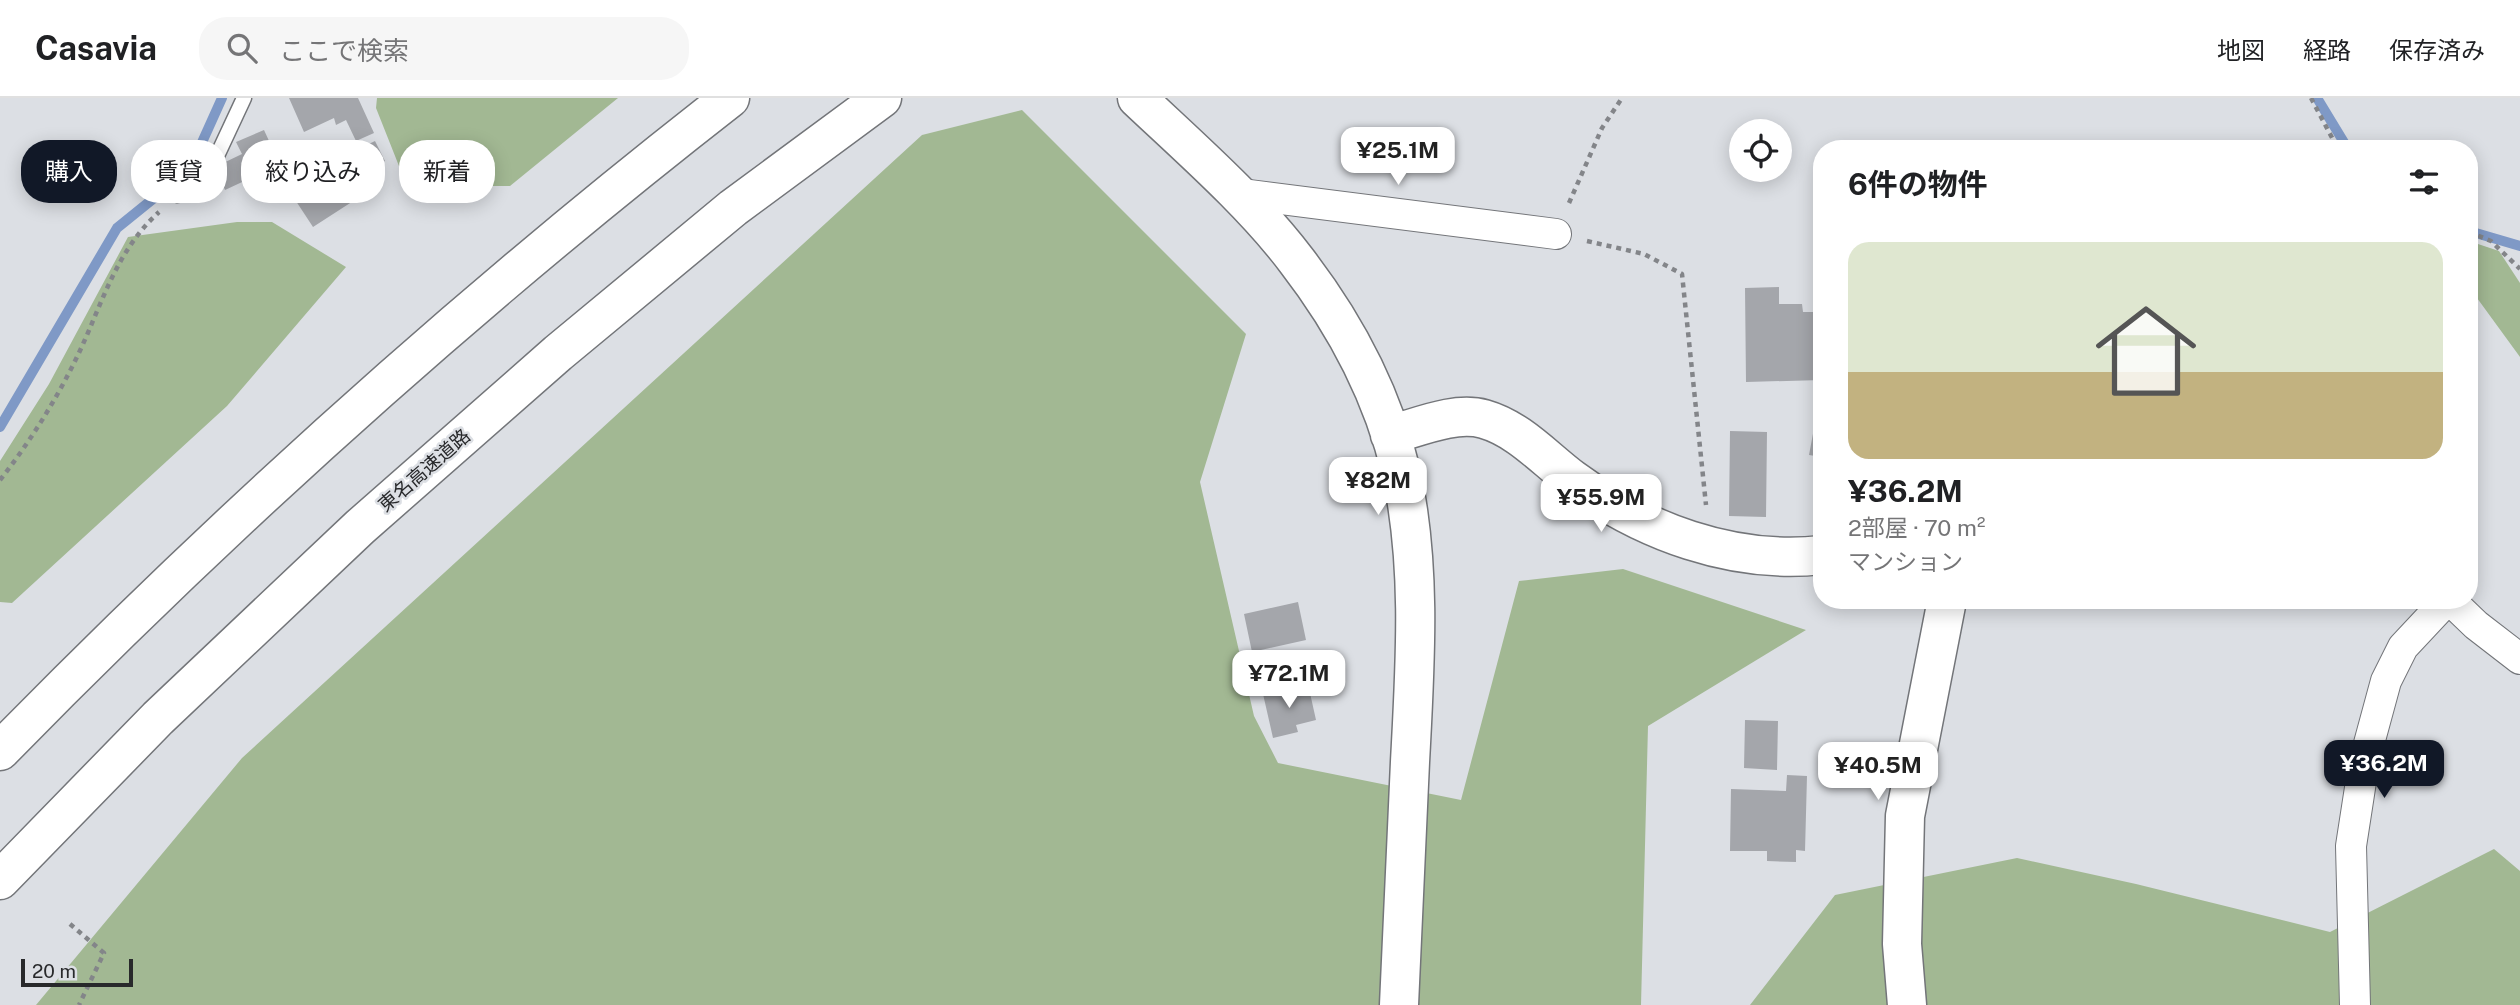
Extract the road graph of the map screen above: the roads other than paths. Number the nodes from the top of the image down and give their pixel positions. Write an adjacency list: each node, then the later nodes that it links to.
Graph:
1 (244, 98): 5 (lane)
2 (730, 98): 14 (main road)
3 (882, 98): 15 (main road, 東名高速道路)
4 (1136, 98): 6 (main road)
5 (224, 140)
6 (1234, 192): 7 (street); 8 (main road)
7 (1556, 234)
8 (1390, 435): 9 (main road); 16 (main road)
9 (1813, 556)
10 (1945, 609): 17 (main road)
11 (2440, 609): 18 (street)
12 (2459, 609): 13 (street)
13 (2520, 659)
14 (0, 751)
15 (0, 880)
16 (1399, 1005)
17 (1907, 1005)
18 (2355, 1005)

